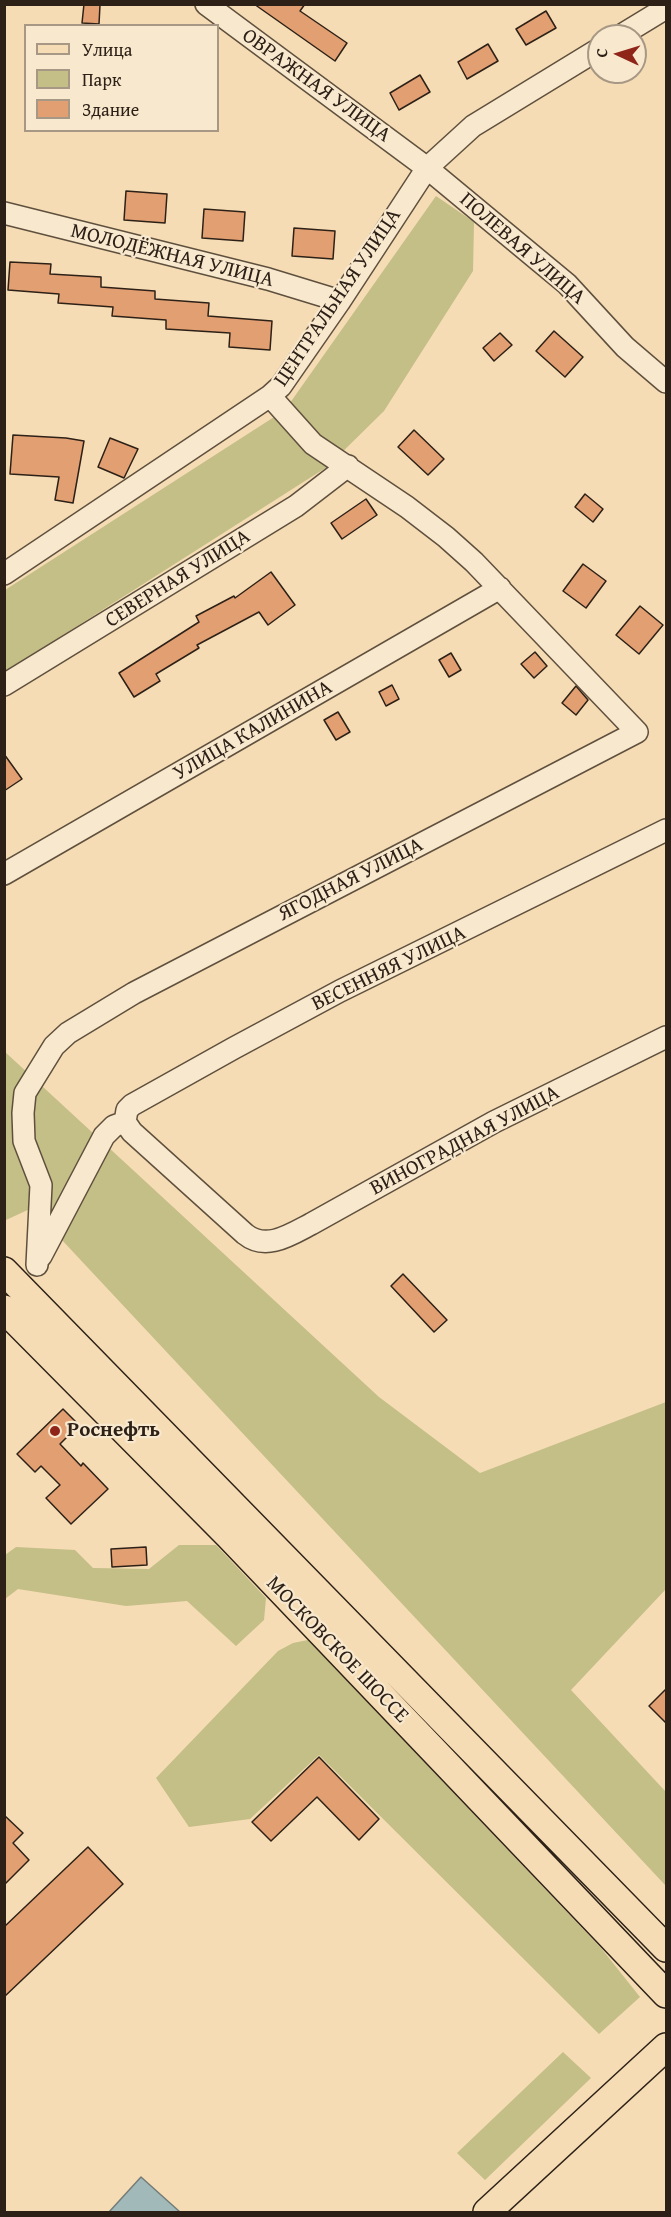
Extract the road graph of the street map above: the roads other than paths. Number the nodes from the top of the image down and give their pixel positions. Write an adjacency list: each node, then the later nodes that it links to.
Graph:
1 (206, 4): 5 (street, ОВРАЖНАЯ УЛИЦА)
2 (666, 8): 3 (street)
3 (640, 24)
4 (587, 56): 5 (street, ЦЕНТРАЛЬНАЯ УЛИЦА)
5 (427, 168): 7 (street, ЦЕНТРАЛЬНАЯ УЛИЦА); 8 (street, ПОЛЕВАЯ УЛИЦА)
6 (4, 213): 7 (street, МОЛОДЁЖНАЯ УЛИЦА)
7 (339, 301): 9 (street, ЦЕНТРАЛЬНАЯ УЛИЦА)
8 (666, 382)
9 (270, 396): 10 (street); 11 (street, ЦЕНТРАЛЬНАЯ УЛИЦА)
10 (348, 466): 12 (street); 13 (street, СЕВЕРНАЯ УЛИЦА)
11 (4, 574)
12 (500, 588): 15 (street, УЛИЦА КАЛИНИНА); 18 (street, ЯГОДНАЯ УЛИЦА)
13 (4, 685)
14 (666, 830): 17 (street, ВЕСЕННЯЯ УЛИЦА)
15 (4, 874)
16 (666, 1037): 17 (street, ВИНОГРАДНАЯ УЛИЦА)
17 (125, 1122): 18 (street, ВЕСЕННЯЯ УЛИЦА)
18 (37, 1265): 19 (street, ВЕСЕННЯЯ УЛИЦА)
19 (12, 1279): 21 (main road, МОСКОВСКОЕ ШОССЕ)
20 (4, 1309): 22 (main road, МОСКОВСКОЕ ШОССЕ)
21 (666, 1948)
22 (666, 1994)
23 (666, 2048): 24 (main road)
24 (487, 2212)

